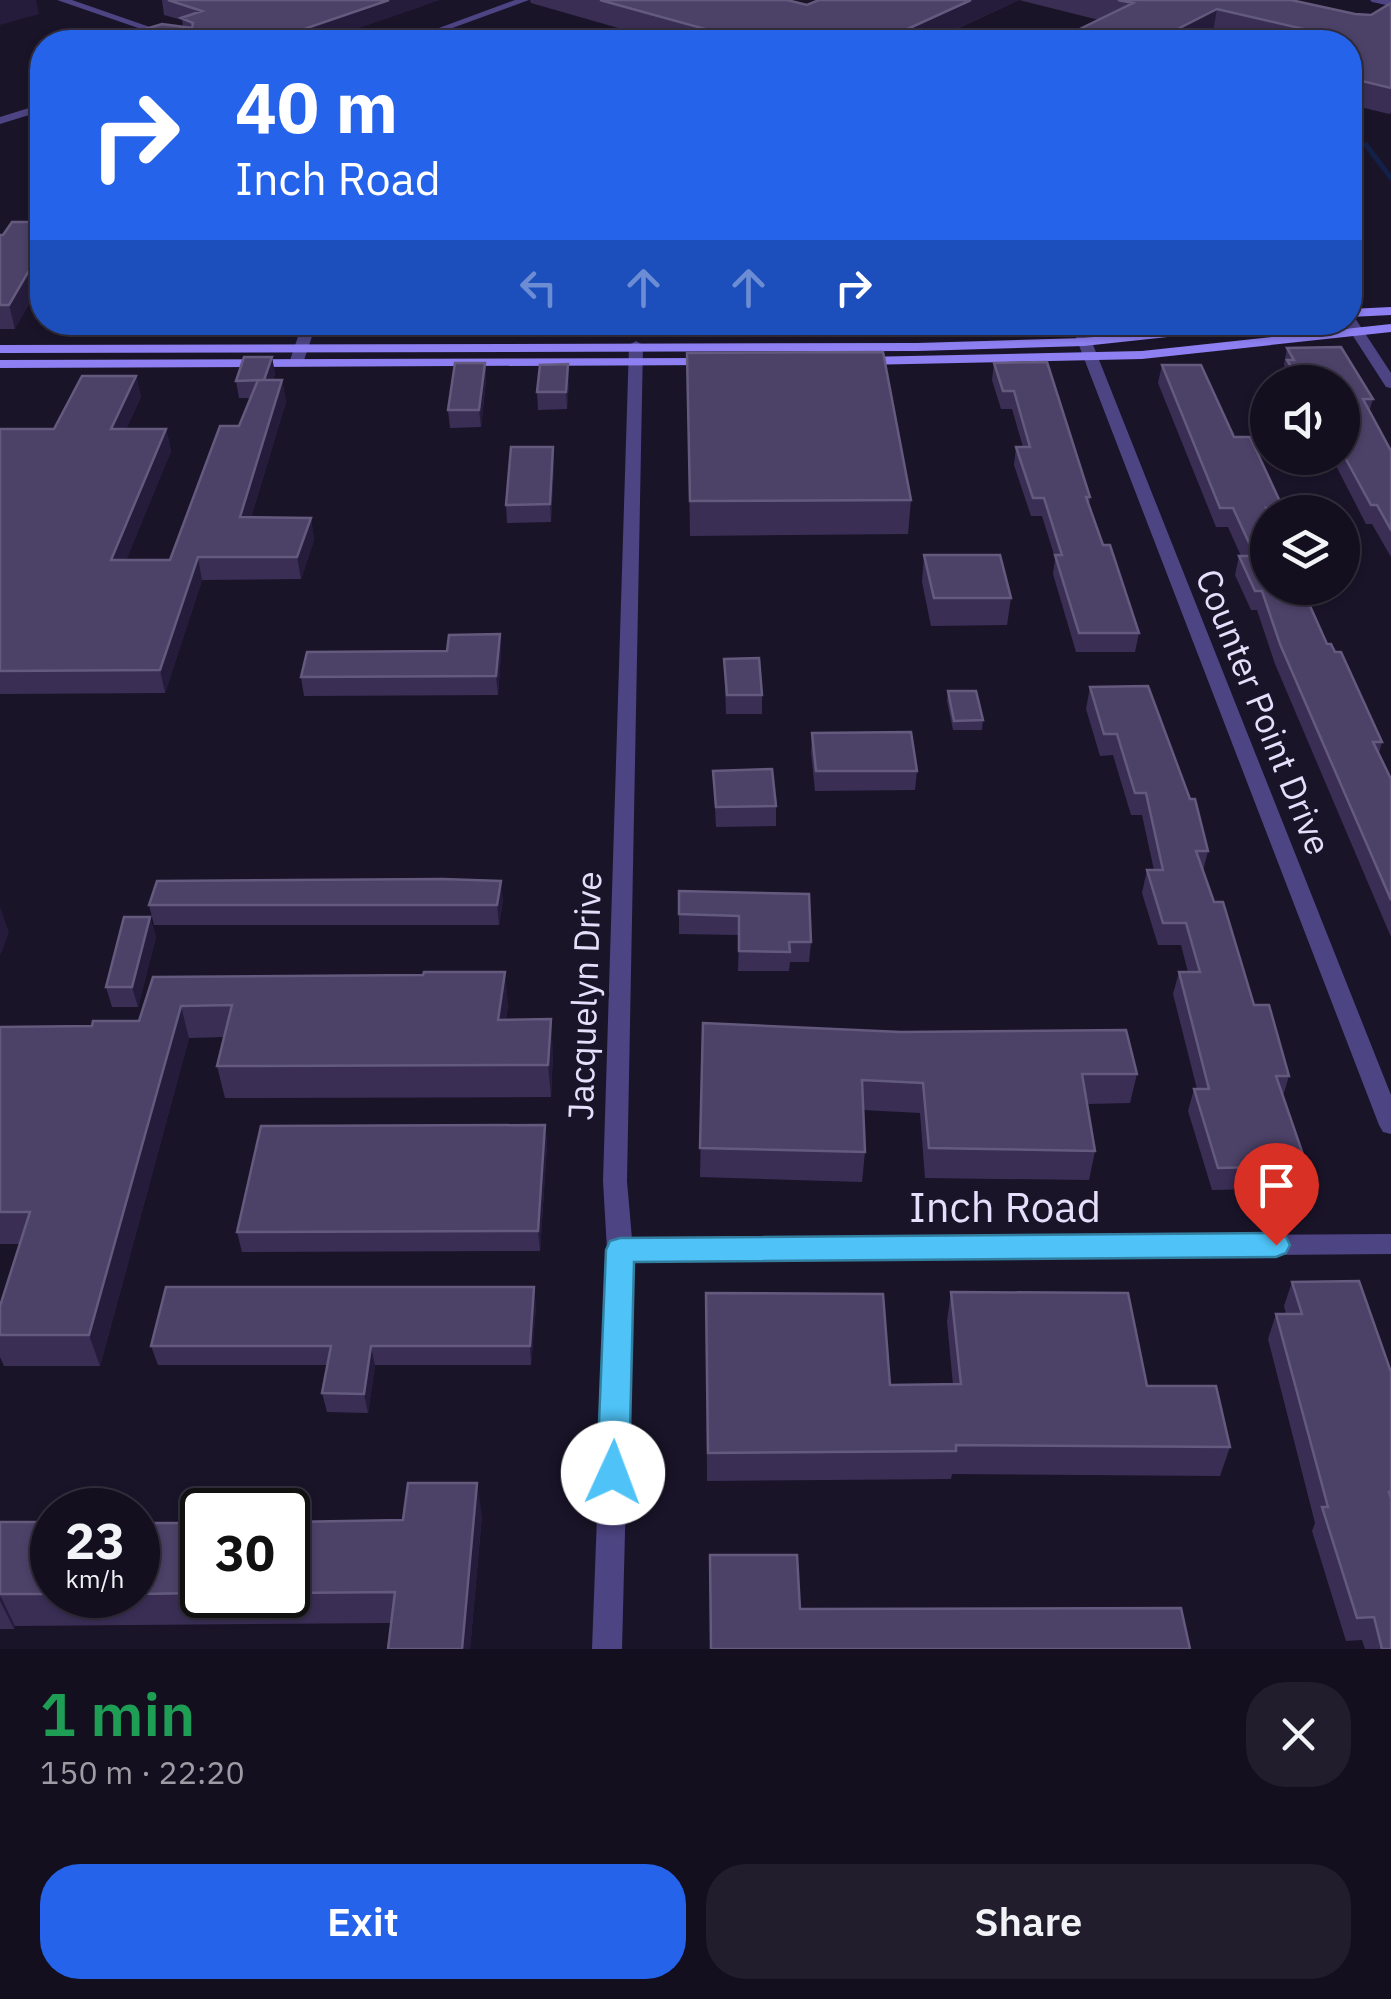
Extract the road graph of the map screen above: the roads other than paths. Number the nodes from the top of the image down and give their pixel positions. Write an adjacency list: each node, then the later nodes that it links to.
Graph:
1 (62, 0): 5 (street)
2 (524, 0): 6 (street)
3 (1376, 0): 4 (street)
4 (1391, 4)
5 (152, 30)
6 (440, 30)
7 (30, 111): 8 (street)
8 (0, 122)
9 (1391, 310): 10 (main road)
10 (1362, 318)
11 (1362, 323): 12 (main road)
12 (1391, 328)
13 (306, 335): 18 (street)
14 (1081, 335): 20 (street, Counter Point Drive)
15 (1185, 335): 20 (main road)
16 (1224, 335): 20 (main road)
17 (1361, 335): 24 (street)
18 (302, 347): 19 (main road); 21 (main road); 22 (street)
19 (0, 348)
20 (1086, 350): 21 (main road); 25 (street, Counter Point Drive)
21 (637, 354): 22 (main road); 27 (street, Jacquelyn Drive)
22 (296, 363): 23 (main road)
23 (0, 364)
24 (1391, 384)
25 (1391, 1125)
26 (1391, 1244): 27 (street, Inch Road)
27 (620, 1250): 28 (street, Jacquelyn Drive)
28 (607, 1649)

